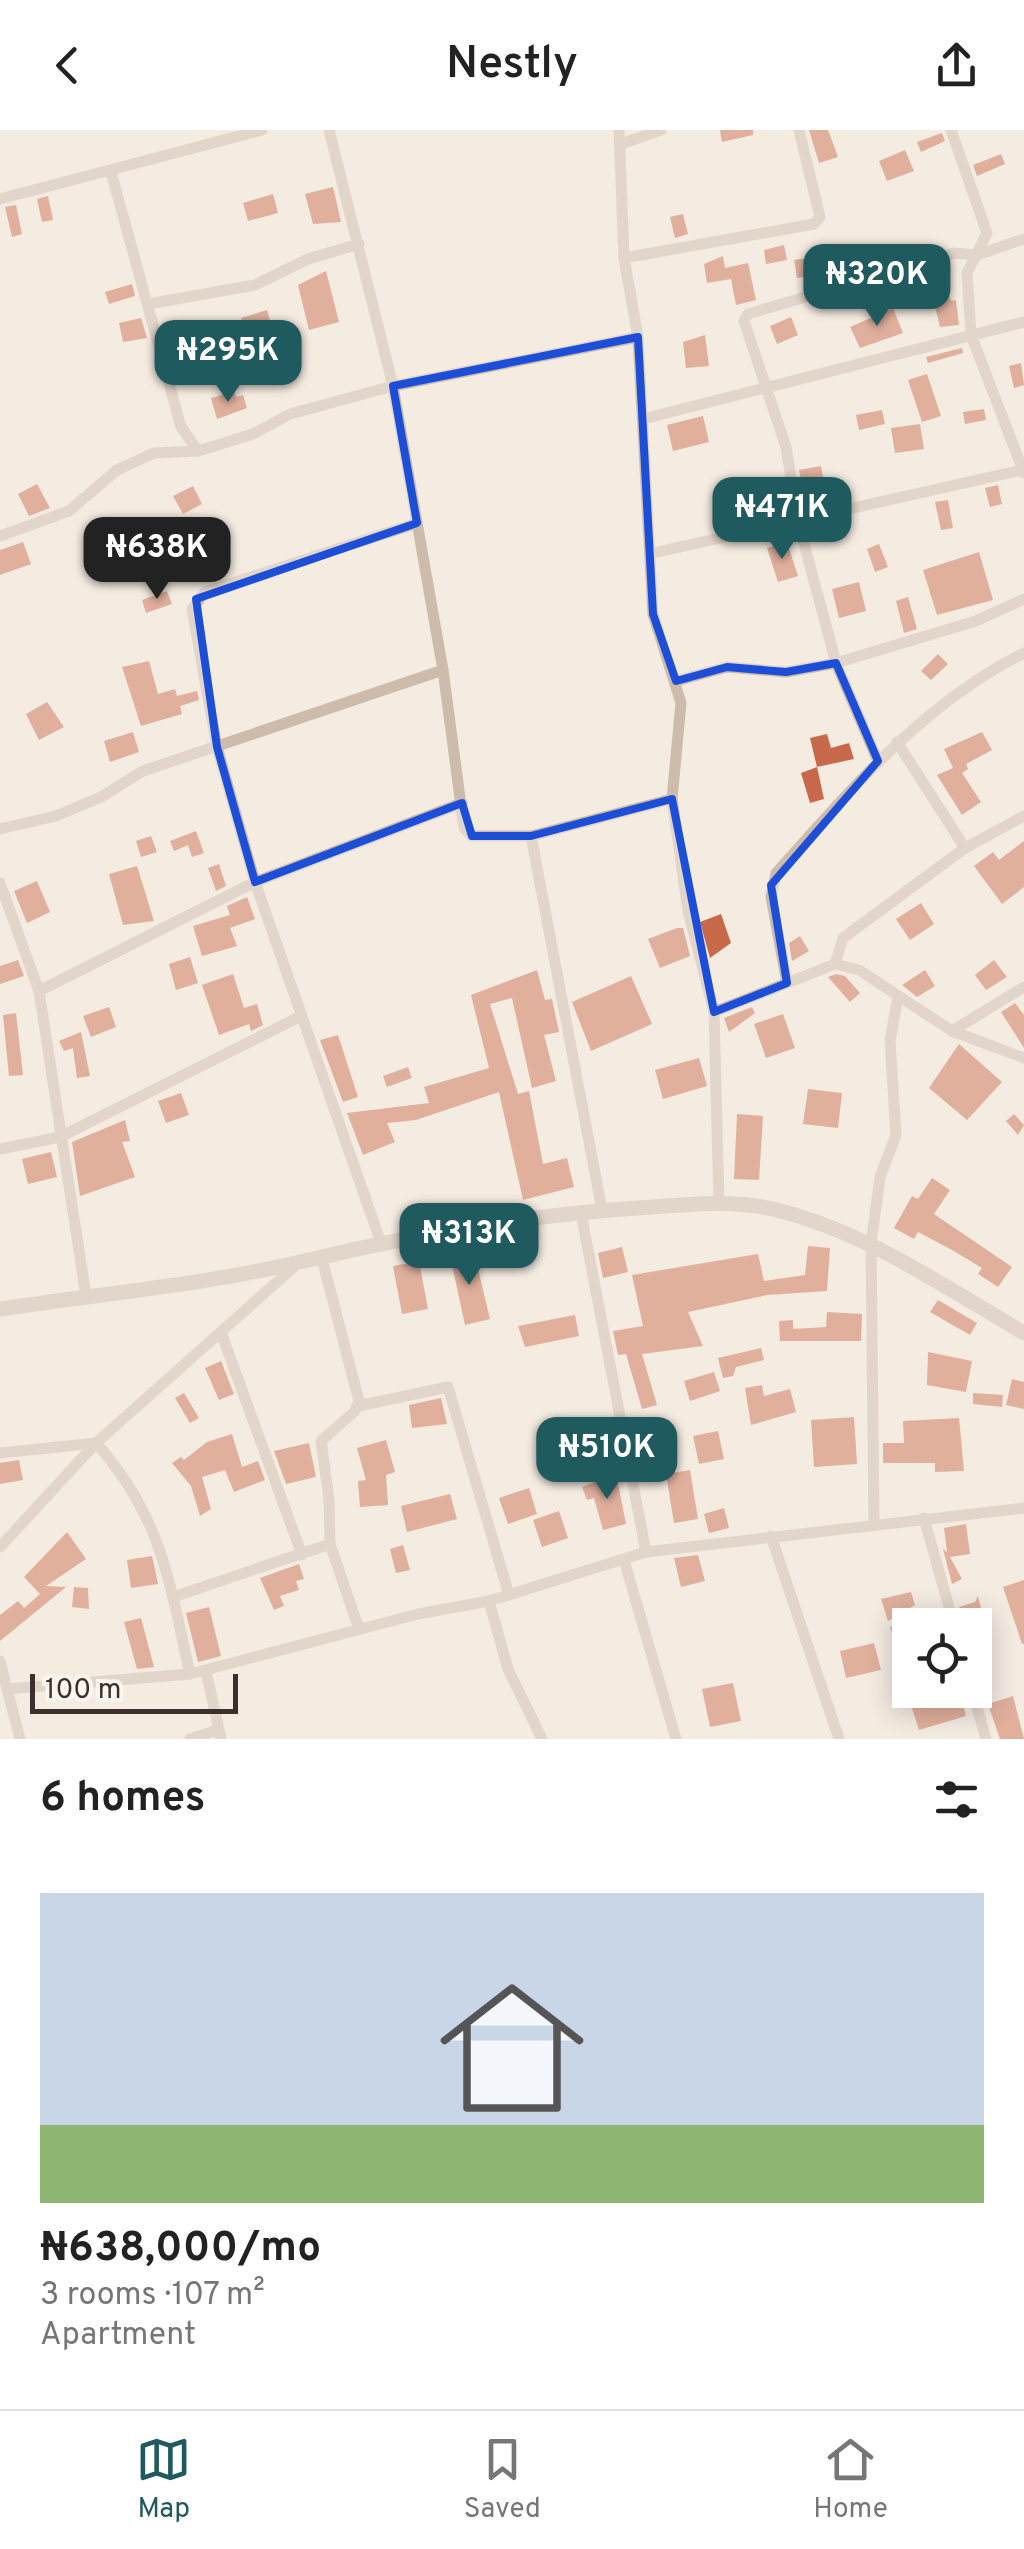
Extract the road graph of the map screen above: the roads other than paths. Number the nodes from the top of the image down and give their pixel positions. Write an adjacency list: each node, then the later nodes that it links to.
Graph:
1 (262, 130): 7 (street)
2 (329, 130): 10 (street)
3 (662, 130): 6 (street)
4 (799, 130): 13 (street)
5 (951, 130): 12 (street)
6 (620, 137): 13 (street)
7 (110, 172): 8 (street); 15 (street)
8 (0, 200)
9 (1024, 239): 12 (street)
10 (359, 244): 15 (street); 19 (street)
11 (954, 253): 12 (street); 14 (street); 20 (street)
12 (978, 255): 14 (street)
13 (624, 258): 18 (street)
14 (967, 273): 17 (street)
15 (148, 304): 22 (street)
16 (1024, 322): 17 (street)
17 (972, 335): 20 (street); 23 (street)
18 (638, 337): 19 (street); 21 (street)
19 (393, 386): 22 (street); 25 (street)
20 (766, 387): 21 (street); 24 (street)
21 (643, 419): 27 (street)
22 (198, 451): 26 (street)
23 (1023, 471): 24 (street)
24 (798, 521): 27 (street); 30 (street)
25 (417, 524): 31 (street); 34 (street)
26 (0, 536)
27 (653, 553): 32 (street)
28 (1024, 599): 30 (street)
29 (1024, 653): 33 (street)
30 (836, 663): 32 (street); 35 (street)
31 (442, 670): 34 (street); 37 (street)
32 (676, 680): 36 (street)
33 (897, 742): 35 (street); 41 (street)
34 (217, 747): 39 (street); 42 (street)
35 (878, 761): 45 (street)
36 (672, 799): 40 (street); 49 (street)
37 (462, 803): 40 (street); 42 (street)
38 (1024, 816): 41 (street)
39 (0, 829)
40 (531, 836): 56 (street)
41 (965, 848): 44 (street)
42 (254, 882): 47 (street); 50 (street)
43 (0, 884): 47 (street)
44 (835, 964): 45 (street); 48 (street)
45 (788, 983): 49 (street)
46 (1024, 988): 51 (street)
47 (40, 991): 53 (street)
48 (898, 996): 51 (street); 59 (street)
49 (714, 1012): 55 (street)
50 (301, 1016): 53 (street); 58 (street)
51 (952, 1031): 52 (street)
52 (1024, 1058)
53 (60, 1137): 54 (street); 62 (street)
54 (0, 1149)
55 (718, 1202): 56 (street); 59 (street)
56 (602, 1210): 57 (street)
57 (580, 1213): 58 (street); 75 (street)
58 (380, 1240): 60 (street)
59 (871, 1244): 64 (street); 71 (street)
60 (321, 1255): 61 (street); 66 (street)
61 (298, 1262): 62 (street); 65 (street)
62 (86, 1296): 63 (street)
63 (0, 1309)
64 (1024, 1333)
65 (222, 1335): 67 (street); 76 (street)
66 (358, 1406): 73 (street); 78 (street)
67 (96, 1443): 68 (street); 74 (street); 79 (street)
68 (0, 1454)
69 (1023, 1512): 70 (street)
70 (924, 1518): 71 (street); 81 (street)
71 (874, 1524): 72 (street)
72 (772, 1536): 75 (street); 93 (street)
73 (330, 1544): 76 (street); 82 (street)
74 (0, 1547)
75 (646, 1552): 77 (street)
76 (302, 1555): 79 (street)
77 (624, 1560): 78 (street); 92 (street)
78 (509, 1595): 80 (street)
79 (173, 1596): 85 (street)
80 (489, 1601): 82 (street); 91 (street)
81 (949, 1608)
82 (359, 1630): 84 (street)
83 (0, 1662): 86 (street)
84 (206, 1671): 85 (street); 88 (street)
85 (190, 1674): 86 (street)
86 (7, 1690): 89 (street)
87 (977, 1708): 94 (street)
88 (220, 1734): 90 (street)
89 (20, 1739)
90 (190, 1739)
91 (542, 1739)
92 (676, 1739)
93 (839, 1739)
94 (986, 1739)

